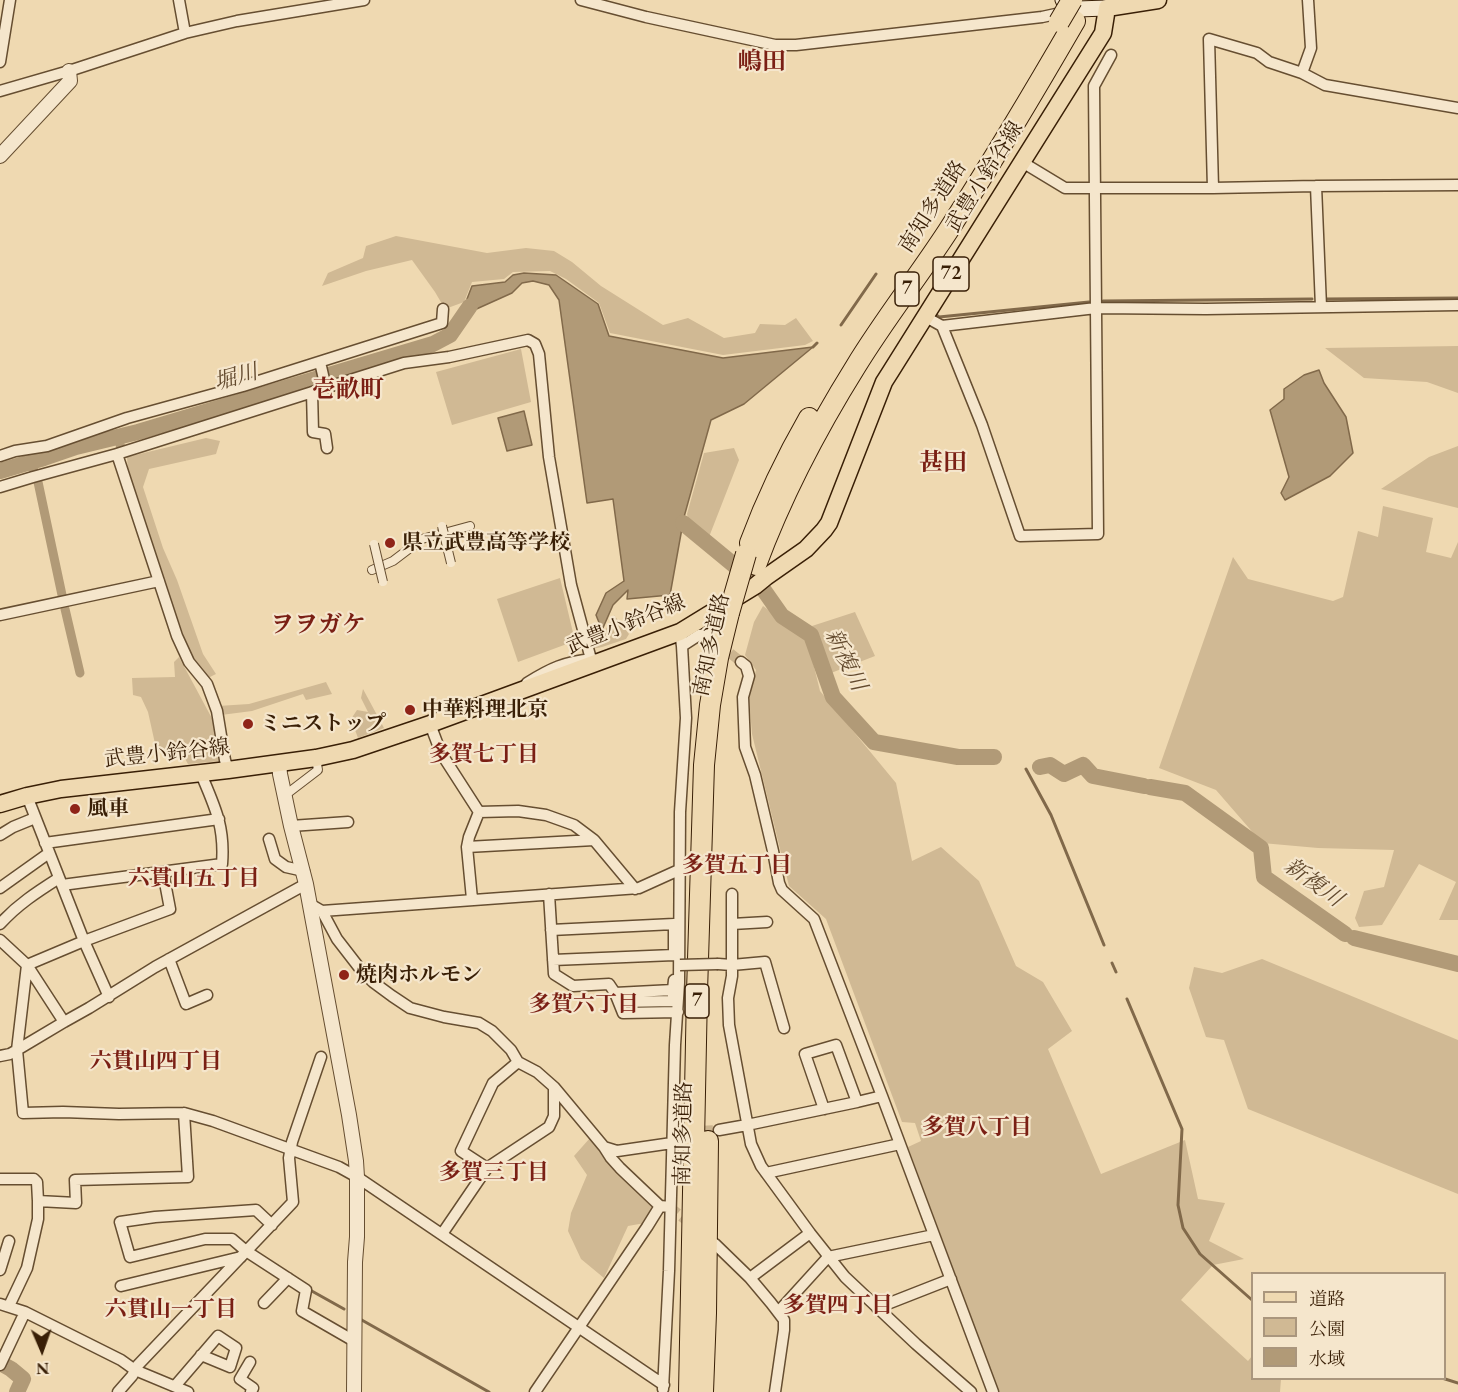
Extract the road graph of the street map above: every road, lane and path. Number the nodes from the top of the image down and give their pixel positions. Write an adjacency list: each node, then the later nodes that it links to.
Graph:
1 (10, 0): 13 (street)
2 (179, 0): 11 (street)
3 (364, 0): 8 (street)
4 (582, 0): 10 (street)
5 (1063, 0): 10 (main road)
6 (1158, 0): 9 (main road)
7 (1308, 0): 15 (street)
8 (329, 2): 11 (street)
9 (1107, 8): 10 (main road); 19 (main road, 武豊小鈴谷線 / 72)
10 (1074, 10): 42 (highway, 南知多道路 / 7)
11 (185, 33): 14 (street)
12 (1111, 55): 22 (street)
13 (0, 62)
14 (69, 71): 16 (street); 18 (street)
15 (1302, 73): 17 (street); 23 (street)
16 (0, 91)
17 (1458, 108)
18 (0, 156)
19 (1022, 162): 22 (street); 28 (main road, 武豊小鈴谷線 / 72)
20 (1458, 185): 21 (street)
21 (1316, 186): 23 (street); 25 (street)
22 (1096, 188): 23 (street); 26 (street)
23 (1213, 188)
24 (1458, 305): 25 (street)
25 (1321, 307): 26 (street)
26 (1096, 308): 29 (street); 29 (street)
27 (443, 309): 30 (street)
28 (924, 316): 29 (street); 42 (main road, 武豊小鈴谷線 / 72)
29 (942, 326)
30 (320, 362): 31 (street); 35 (street)
31 (326, 388): 32 (street); 49 (street)
32 (312, 392): 33 (street); 34 (street)
33 (327, 448)
34 (117, 454): 36 (street); 43 (street)
35 (0, 456)
36 (0, 487)
37 (442, 526): 40 (street, bridge)
38 (470, 526): 41 (street)
39 (374, 544): 44 (street, bridge)
40 (451, 563)
41 (372, 570)
42 (756, 571): 45 (highway, 南知多道路 / 7, bridge); 48 (main road, 武豊小鈴谷線 / 72)
43 (159, 581): 46 (street); 54 (street)
44 (383, 582)
45 (736, 613): 148 (highway, 南知多道路 / 7); 149 (highway, 南知多道路 / 7)
46 (0, 615)
47 (707, 634): 48 (street)
48 (681, 639): 49 (main road, 武豊小鈴谷線 / 72); 69 (street)
49 (596, 660): 51 (main road, 武豊小鈴谷線 / 72)
50 (741, 662): 101 (street)
51 (430, 724): 52 (main road, 武豊小鈴谷線 / 72); 59 (street)
52 (316, 758): 53 (main road, 武豊小鈴谷線 / 72); 57 (street)
53 (279, 763): 54 (main road, 武豊小鈴谷線 / 72); 57 (street)
54 (228, 770): 55 (main road, 武豊小鈴谷線 / 72)
55 (201, 774): 56 (main road, 武豊小鈴谷線 / 72); 61 (street)
56 (27, 796): 58 (main road, 武豊小鈴谷線 / 72); 60 (street)
57 (284, 796): 63 (street)
58 (0, 804)
59 (479, 812): 66 (street); 67 (street)
60 (36, 818): 64 (street); 68 (street)
61 (219, 819): 68 (street); 70 (street)
62 (348, 822): 63 (street)
63 (291, 826): 71 (street)
64 (0, 836)
65 (269, 839): 71 (street)
66 (594, 840): 67 (street); 74 (street)
67 (467, 847): 77 (street)
68 (47, 848): 72 (street); 73 (street)
69 (681, 869): 74 (street); 87 (street)
70 (163, 872): 72 (street); 84 (street)
71 (305, 878): 78 (street); 85 (street)
72 (61, 882): 80 (street); 84 (street)
73 (0, 888)
74 (635, 889): 75 (street)
75 (549, 894): 77 (street); 82 (street)
76 (732, 894): 81 (street)
77 (472, 899): 78 (street)
78 (316, 907): 99 (street); 113 (street)
79 (767, 922): 81 (street)
80 (0, 924)
81 (732, 924): 89 (street)
82 (551, 930): 86 (street); 87 (street)
83 (0, 940): 88 (street)
84 (84, 941): 88 (street); 91 (street)
85 (169, 959): 90 (street); 91 (street)
86 (553, 960): 87 (street); 92 (street)
87 (677, 960): 89 (street, bridge); 92 (street); 93 (street)
88 (27, 965): 94 (street); 96 (street)
89 (732, 965): 95 (street); 105 (street)
90 (207, 995)
91 (109, 997): 94 (street)
92 (617, 998): 93 (street)
93 (678, 1012): 107 (street)
94 (64, 1022): 96 (street)
95 (784, 1028)
96 (17, 1050): 97 (street); 104 (street)
97 (0, 1056)
98 (321, 1057): 110 (street)
99 (518, 1062): 100 (street); 111 (street)
100 (554, 1087): 109 (street); 111 (street)
101 (882, 1096): 102 (street); 108 (street)
102 (857, 1102): 103 (street); 103 (street)
103 (824, 1108): 105 (street)
104 (184, 1113): 110 (street); 115 (street)
105 (747, 1125): 106 (street); 112 (street)
106 (718, 1130)
107 (672, 1143): 109 (street); 116 (street)
108 (900, 1144): 112 (street); 120 (street)
109 (604, 1147): 116 (street)
110 (291, 1149): 113 (street); 117 (street)
111 (487, 1168): 119 (street)
112 (766, 1173): 118 (street)
113 (357, 1177): 119 (street); 136 (street)
114 (0, 1179): 115 (street)
115 (38, 1201): 131 (street)
116 (665, 1206): 135 (street); 142 (street)
117 (272, 1225): 123 (street); 123 (street)
118 (810, 1233): 124 (street); 127 (street)
119 (442, 1234): 135 (street)
120 (934, 1235): 124 (street); 128 (street)
121 (9, 1241): 125 (street)
122 (715, 1244): 127 (street)
123 (244, 1254): 126 (street); 129 (street); 140 (street)
124 (828, 1257): 132 (street); 134 (street)
125 (0, 1270)
126 (288, 1278): 130 (street); 136 (street)
127 (750, 1278): 134 (street)
128 (951, 1278): 132 (street); 152 (street)
129 (121, 1286)
130 (264, 1303)
131 (5, 1305): 133 (street)
132 (877, 1308): 151 (street)
133 (26, 1312): 138 (street); 140 (street)
134 (778, 1312): 150 (street)
135 (579, 1327): 142 (street); 147 (street)
136 (354, 1341): 146 (street)
137 (201, 1355): 141 (street)
138 (2, 1362)
139 (250, 1362): 145 (street)
140 (135, 1370): 141 (street); 143 (street)
141 (175, 1386): 144 (street)
142 (663, 1388)
143 (118, 1392)
144 (188, 1392)
145 (251, 1392)
146 (354, 1392)
147 (535, 1392)
148 (689, 1392)
149 (703, 1392)
150 (776, 1392)
151 (971, 1392)
152 (993, 1392)

